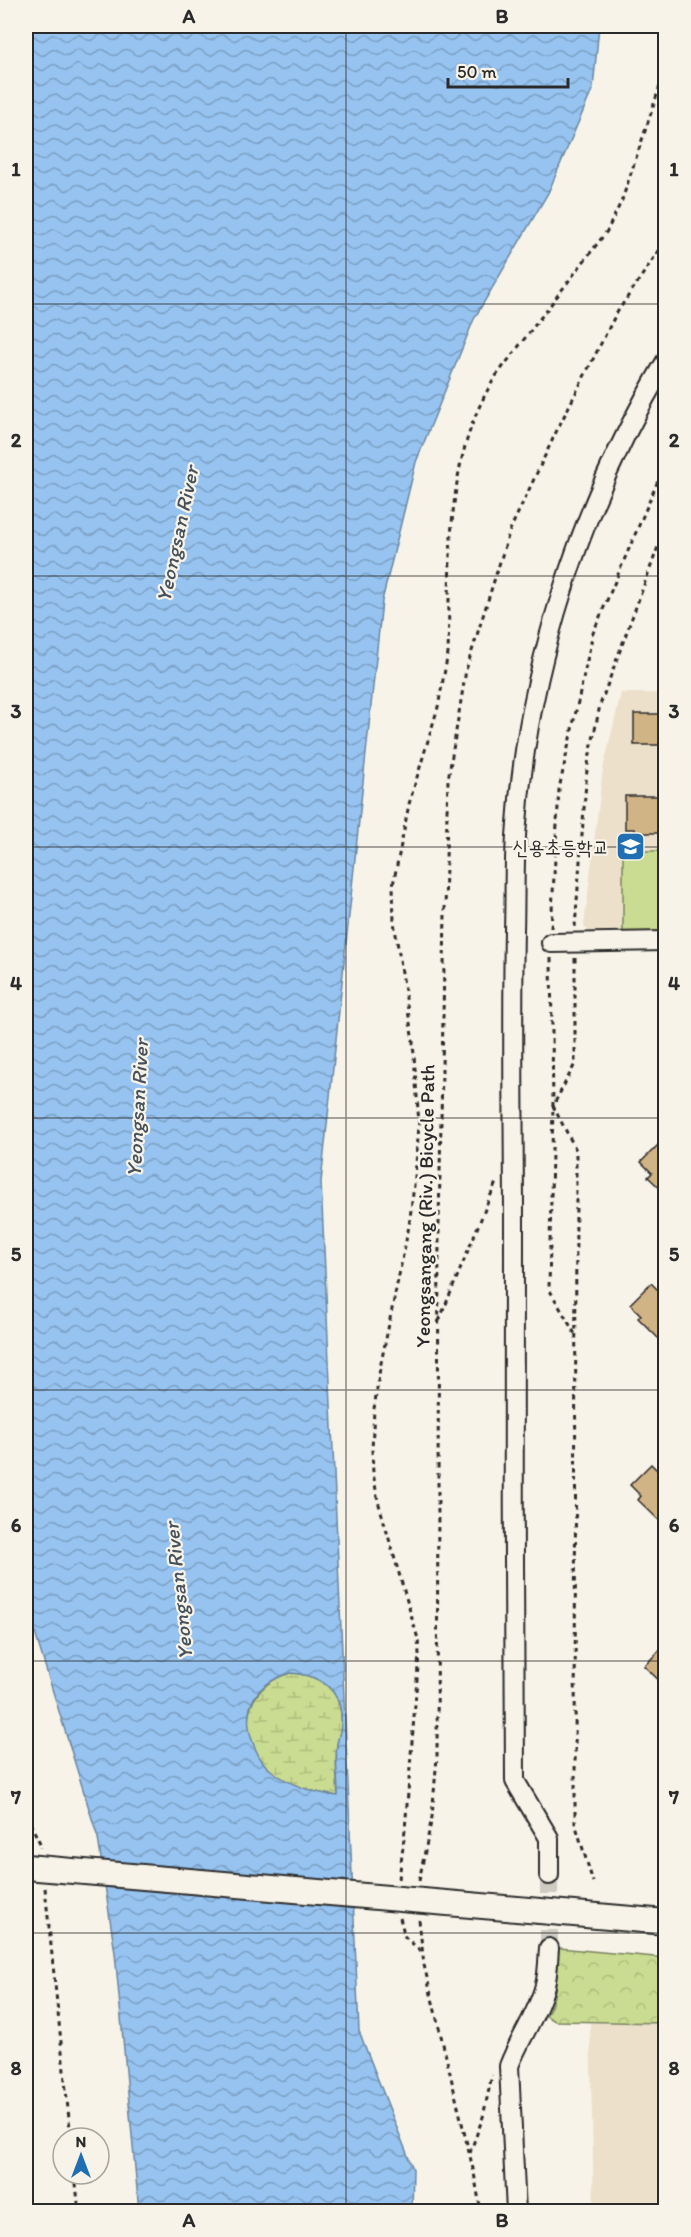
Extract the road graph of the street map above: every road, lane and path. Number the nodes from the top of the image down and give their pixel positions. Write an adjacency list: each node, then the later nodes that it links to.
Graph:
1 (666, 68): 18 (path)
2 (666, 240): 11 (path, Yeongsangang (Riv.) Bicycle Path)
3 (666, 361): 15 (street)
4 (666, 462): 8 (path)
5 (666, 525): 6 (path)
6 (575, 941): 7 (street); 8 (street); 9 (path)
7 (666, 941)
8 (551, 943): 9 (path)
9 (553, 1106): 12 (path); 12 (path)
10 (501, 1170): 11 (path)
11 (439, 1323): 17 (path, Yeongsangang (Riv.) Bicycle Path)
12 (576, 1335): 16 (path)
13 (26, 1815): 14 (path)
14 (37, 1867): 21 (street, bridge); 25 (path)
15 (549, 1875)
16 (593, 1882)
17 (418, 1883)
18 (398, 1887)
19 (418, 1914): 23 (path)
20 (399, 1915): 23 (path)
21 (666, 1922)
22 (549, 1948): 30 (street)
23 (423, 1953): 26 (path)
24 (494, 2069): 26 (path)
25 (69, 2126)
26 (470, 2154): 29 (path)
27 (76, 2186): 28 (path)
28 (79, 2211)
29 (481, 2211)
30 (516, 2211)

